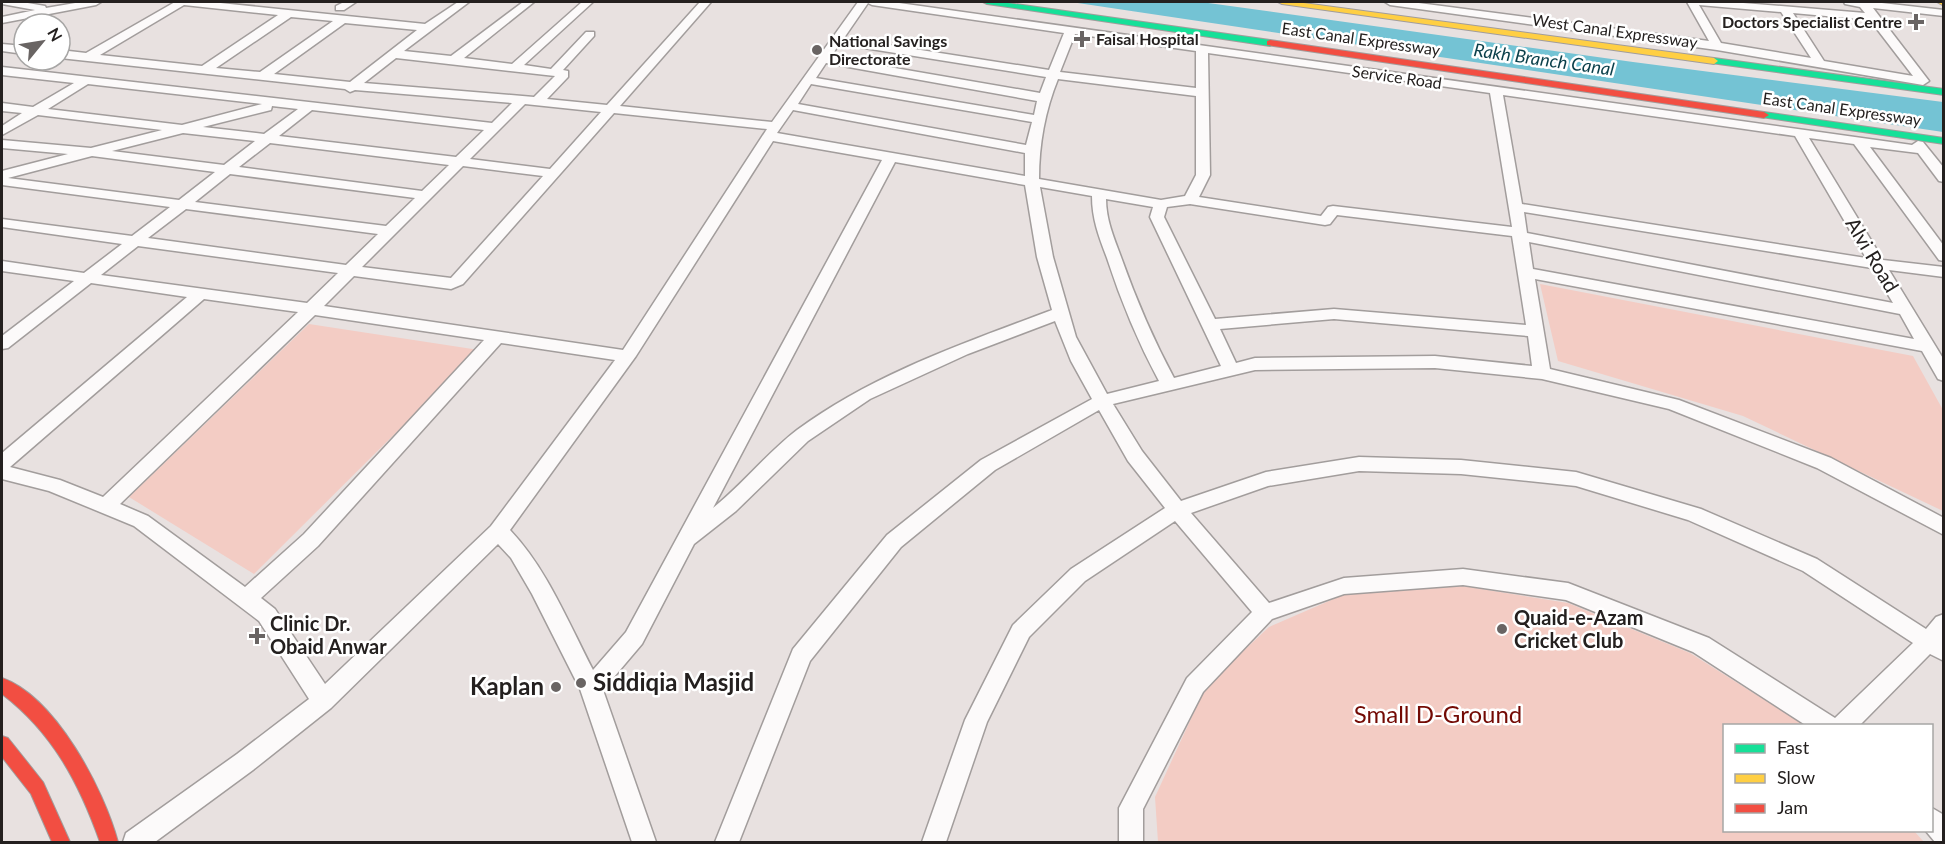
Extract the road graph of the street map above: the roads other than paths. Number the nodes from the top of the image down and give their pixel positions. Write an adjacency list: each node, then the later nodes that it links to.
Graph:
1 (5, 2): 21 (street)
2 (96, 2): 21 (street)
3 (183, 2): 22 (street); 36 (street)
4 (351, 2): 23 (street)
5 (465, 2): 28 (street)
6 (529, 2): 40 (street)
7 (588, 2): 42 (street)
8 (706, 2): 64 (street)
9 (863, 2): 31 (street)
10 (872, 2): 29 (street, Service Road)
11 (987, 2): 19 (main road, East Canal Expressway)
12 (996, 2): 19 (main road)
13 (1282, 2): 24 (main road, West Canal Expressway)
14 (1390, 2): 32 (street)
15 (1692, 2): 32 (street)
16 (1698, 2): 20 (street)
17 (1849, 2): 18 (street)
18 (1863, 3): 25 (street); 26 (street)
19 (1014, 5): 38 (main road, East Canal Expressway)
20 (1784, 9): 26 (street); 41 (street)
21 (52, 10): 27 (street)
22 (289, 13): 23 (street); 43 (street)
23 (342, 14): 28 (street); 47 (street)
24 (1370, 14): 50 (main road); 54 (main road, West Canal Expressway)
25 (1944, 14)
26 (1873, 17): 50 (street)
27 (2, 20)
28 (427, 28): 34 (street)
29 (1071, 30): 33 (street, Service Road); 46 (street)
30 (590, 34): 45 (street)
31 (836, 40): 37 (street); 46 (street)
32 (1717, 46): 41 (street)
33 (1202, 49): 53 (street, Service Road); 55 (street)
34 (394, 54): 40 (street); 52 (street)
35 (72, 55): 36 (street)
36 (88, 57): 39 (street)
37 (823, 59): 48 (street); 56 (street)
38 (1382, 59): 71 (main road); 73 (main road, East Canal Expressway)
39 (119, 60): 43 (street); 49 (street)
40 (454, 60): 42 (street)
41 (1820, 63): 50 (street)
42 (515, 67): 45 (street)
43 (204, 70): 47 (street)
44 (2, 72): 49 (street)
45 (555, 72): 58 (street)
46 (1055, 75): 55 (street); 56 (street)
47 (263, 76): 52 (street)
48 (808, 80): 60 (street); 66 (street)
49 (85, 81): 59 (street); 65 (street)
50 (1923, 81): 51 (main road)
51 (1944, 82)
52 (352, 86): 57 (street); 59 (street); 63 (street)
53 (1496, 91): 71 (street, Service Road); 93 (street)
54 (1944, 92)
55 (1203, 93): 90 (street)
56 (1044, 98): 66 (street)
57 (522, 100): 58 (street); 67 (street)
58 (537, 102): 64 (street)
59 (280, 104): 62 (street); 68 (street)
60 (790, 106): 70 (street); 78 (street)
61 (2, 107): 65 (street)
62 (308, 107): 63 (street); 72 (street)
63 (324, 109): 67 (street)
64 (610, 109): 70 (street); 83 (street)
65 (35, 111): 68 (street); 69 (street)
66 (1040, 120): 78 (street)
67 (494, 128): 81 (street)
68 (180, 129): 72 (street); 79 (street)
69 (2, 131)
70 (772, 131): 80 (street); 114 (street)
71 (1808, 133): 74 (street, Service Road); 76 (main road); 99 (street, Alvi Road)
72 (267, 139): 81 (street); 82 (street)
73 (1944, 141)
74 (1860, 143): 76 (street, Service Road); 98 (street)
75 (2, 144): 79 (street)
76 (1920, 147): 77 (main road); 85 (street)
77 (1944, 148)
78 (1032, 150): 87 (street)
79 (91, 153): 82 (street); 84 (street)
80 (891, 156): 87 (street); 126 (street)
81 (459, 162): 83 (street); 89 (street)
82 (227, 170): 89 (street); 91 (street)
83 (552, 173): 101 (street)
84 (2, 175)
85 (1944, 178)
86 (2, 181): 91 (street)
87 (1032, 182): 88 (street); 108 (street)
88 (1099, 193): 92 (street); 118 (street)
89 (424, 195): 95 (street)
90 (1190, 200): 92 (street); 96 (street)
91 (183, 204): 95 (street); 97 (street)
92 (1161, 204): 109 (street)
93 (1517, 207): 96 (street); 99 (street)
94 (2, 223): 97 (street)
95 (390, 231): 101 (street)
96 (1519, 234): 102 (street); 107 (street)
97 (136, 240): 101 (street); 104 (street)
98 (1944, 257)
99 (1878, 264): 103 (street); 107 (street, Alvi Road)
100 (2, 266): 104 (street)
101 (350, 270): 106 (street)
102 (1525, 272): 110 (street); 113 (street)
103 (1944, 272)
104 (87, 278): 105 (street); 112 (street)
105 (201, 294): 106 (street); 120 (street)
106 (311, 309): 111 (street); 122 (street)
107 (1905, 310): 113 (street, Alvi Road)
108 (1061, 314): 119 (street); 126 (street)
109 (1209, 325): 110 (street); 115 (street)
110 (1535, 331): 116 (street)
111 (497, 337): 114 (street); 127 (street)
112 (2, 345)
113 (1927, 347): 117 (street, Alvi Road)
114 (627, 356): 125 (street)
115 (1231, 370): 116 (street); 118 (street)
116 (1542, 373): 124 (street)
117 (1944, 375)
118 (1169, 384): 119 (street)
119 (1102, 400): 123 (street); 143 (street)
120 (2, 463)
121 (2, 472): 122 (street)
122 (106, 506): 127 (street)
123 (1177, 510): 128 (street); 130 (street); 144 (street)
124 (1944, 527)
125 (498, 531): 132 (street); 133 (street)
126 (685, 543): 132 (street)
127 (246, 599): 133 (street)
128 (1265, 613): 134 (street); 145 (street)
129 (1944, 623): 130 (street)
130 (1936, 647): 135 (street)
131 (2, 685): 140 (main road)
132 (591, 688): 142 (street)
133 (323, 701): 141 (street)
134 (1824, 724)
135 (1845, 724)
136 (2, 744): 139 (main road)
137 (1933, 821): 138 (street)
138 (1944, 834)
139 (61, 843)
140 (109, 843)
141 (135, 843)
142 (644, 843)
143 (727, 843)
144 (934, 843)
145 (1131, 843)

